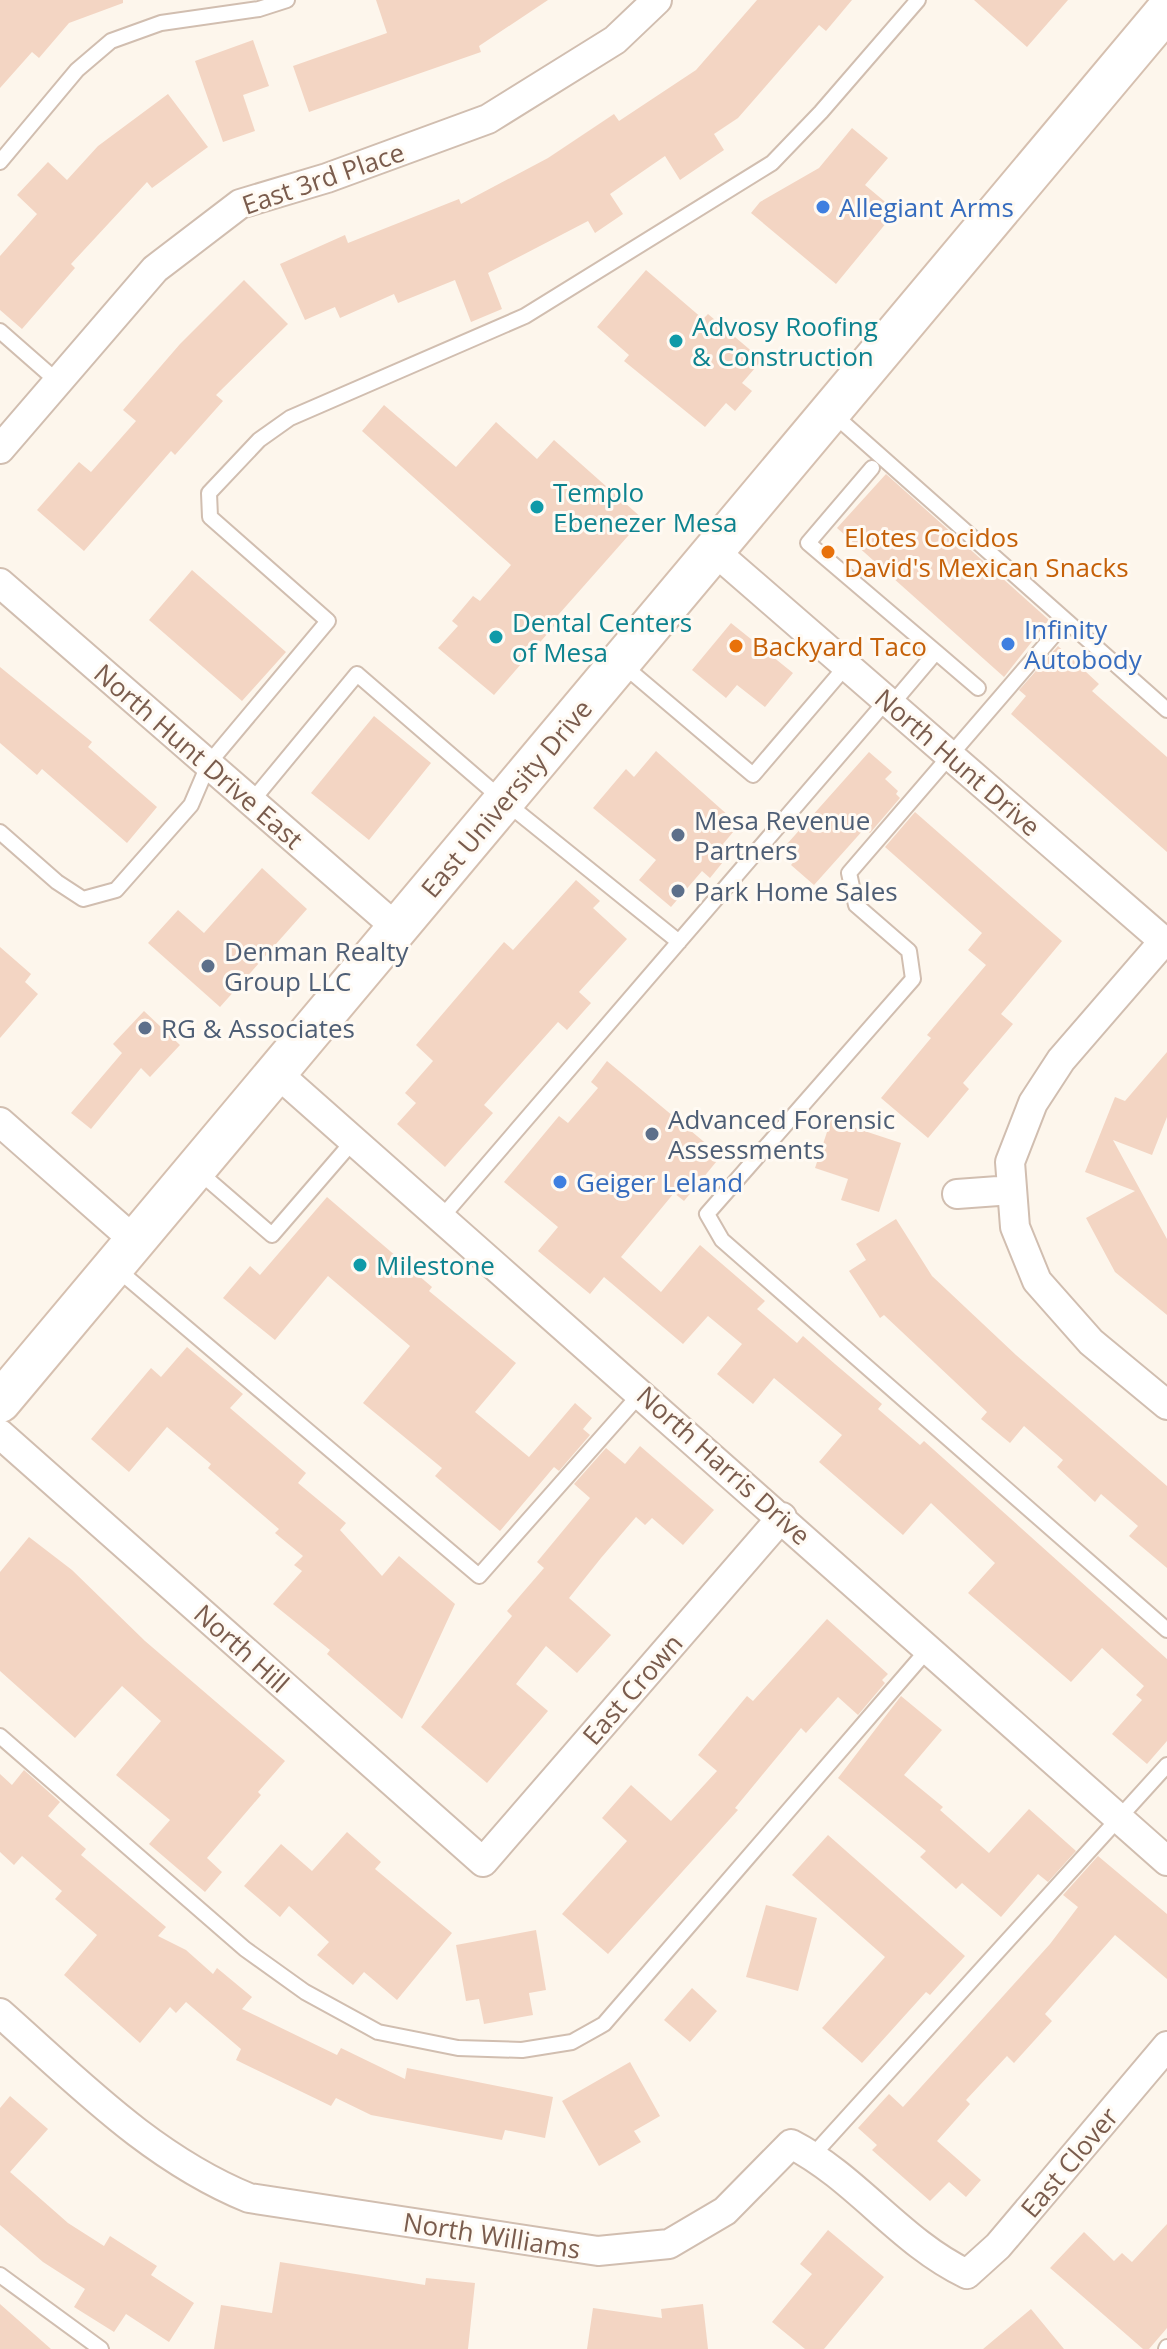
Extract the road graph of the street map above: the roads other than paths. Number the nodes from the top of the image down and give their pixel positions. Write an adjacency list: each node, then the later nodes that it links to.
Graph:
1 (287, 0): 5 (lane)
2 (657, 0): 7 (street, East 3rd Place)
3 (918, 0): 21 (lane)
4 (1167, 10): 8 (main road, East University Drive)
5 (0, 162)
6 (0, 331): 7 (lane)
7 (57, 381): 9 (street, East 3rd Place)
8 (829, 410): 11 (main road, East University Drive); 13 (lane)
9 (0, 449)
10 (872, 468): 14 (lane)
11 (712, 549): 15 (main road, East University Drive); 16 (street, North Hunt Drive)
12 (0, 583): 21 (street, North Hunt Drive East)
13 (1066, 621): 19 (lane); 20 (lane)
14 (936, 652): 17 (lane); 18 (lane)
15 (620, 661): 16 (lane); 23 (main road, East University Drive)
16 (847, 665): 18 (street, North Hunt Drive)
17 (978, 688)
18 (889, 702): 20 (street, North Hunt Drive); 26 (lane)
19 (1167, 710)
20 (951, 755): 27 (street, North Hunt Drive); 41 (lane)
21 (209, 763): 22 (street, North Hunt Drive East); 24 (lane)
22 (252, 801): 23 (lane); 25 (street, North Hunt Drive East)
23 (504, 801): 25 (main road, East University Drive); 26 (lane)
24 (0, 832)
25 (398, 929): 28 (main road, East University Drive)
26 (679, 942): 34 (lane)
27 (1166, 942): 32 (street)
28 (277, 1073): 30 (street, North Harris Drive); 31 (main road, East University Drive)
29 (0, 1122): 35 (street)
30 (354, 1140): 31 (lane); 34 (street, North Harris Drive)
31 (197, 1169): 35 (main road, East University Drive)
32 (1012, 1190): 33 (street); 38 (street)
33 (957, 1194)
34 (442, 1217): 36 (street, North Harris Drive)
35 (124, 1254): 36 (lane); 37 (main road, East University Drive)
36 (642, 1392): 40 (street, North Harris Drive)
37 (0, 1402)
38 (1167, 1405)
39 (0, 1434): 47 (street, North Hill)
40 (782, 1517): 42 (street, North Harris Drive); 47 (street, East Crown)
41 (1167, 1630)
42 (929, 1648): 43 (lane); 45 (street, North Harris Drive)
43 (0, 1736)
44 (1167, 1765): 45 (lane)
45 (1119, 1818): 46 (street, North Harris Drive); 50 (lane)
46 (1167, 1861)
47 (483, 1862)
48 (0, 2013): 50 (street, North Williams)
49 (1167, 2046): 50 (street, East Clover)
50 (813, 2155)
51 (0, 2275): 52 (lane)
52 (101, 2349)

